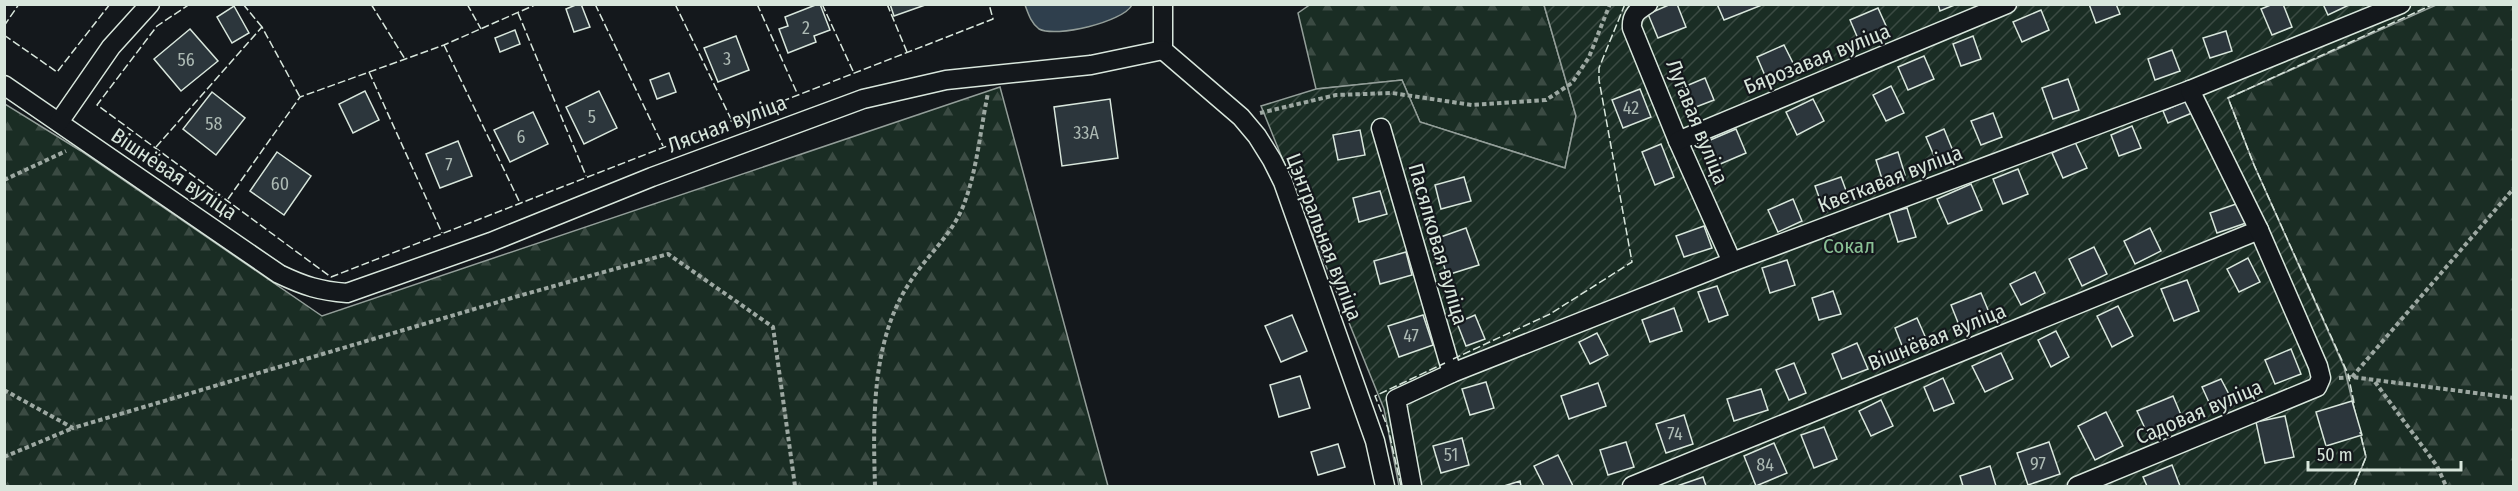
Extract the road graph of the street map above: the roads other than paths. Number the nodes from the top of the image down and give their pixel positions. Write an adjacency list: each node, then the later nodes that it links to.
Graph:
1 (150, 4): 9 (street)
2 (1163, 4): 6 (street)
3 (2007, 4): 11 (street, Бярозавая вуліца)
4 (2401, 4): 8 (street, Кветкавая вуліца)
5 (1647, 5): 11 (street, Лугавая вуліца)
6 (1163, 50): 14 (street, Лясная вуліца); 16 (street, Цэнтральная вуліца)
7 (4, 86): 9 (street, Вішнёвая вуліца)
8 (2190, 90): 12 (street); 13 (street, Кветкавая вуліца)
9 (59, 122): 14 (street, Вішнёвая вуліца)
10 (1381, 128): 15 (street, Пасялковая вуліца)
11 (1678, 141): 13 (street, Лугавая вуліца)
12 (2259, 230): 18 (street, Вішнёвая вуліца); 19 (street, Садовая вуліца)
13 (1732, 262): 15 (street, Кветкавая вуліца)
14 (322, 292)
15 (1452, 373): 17 (street, Кветкавая вуліца)
16 (1385, 486)
17 (1413, 486)
18 (1632, 486)
19 (2077, 486)

